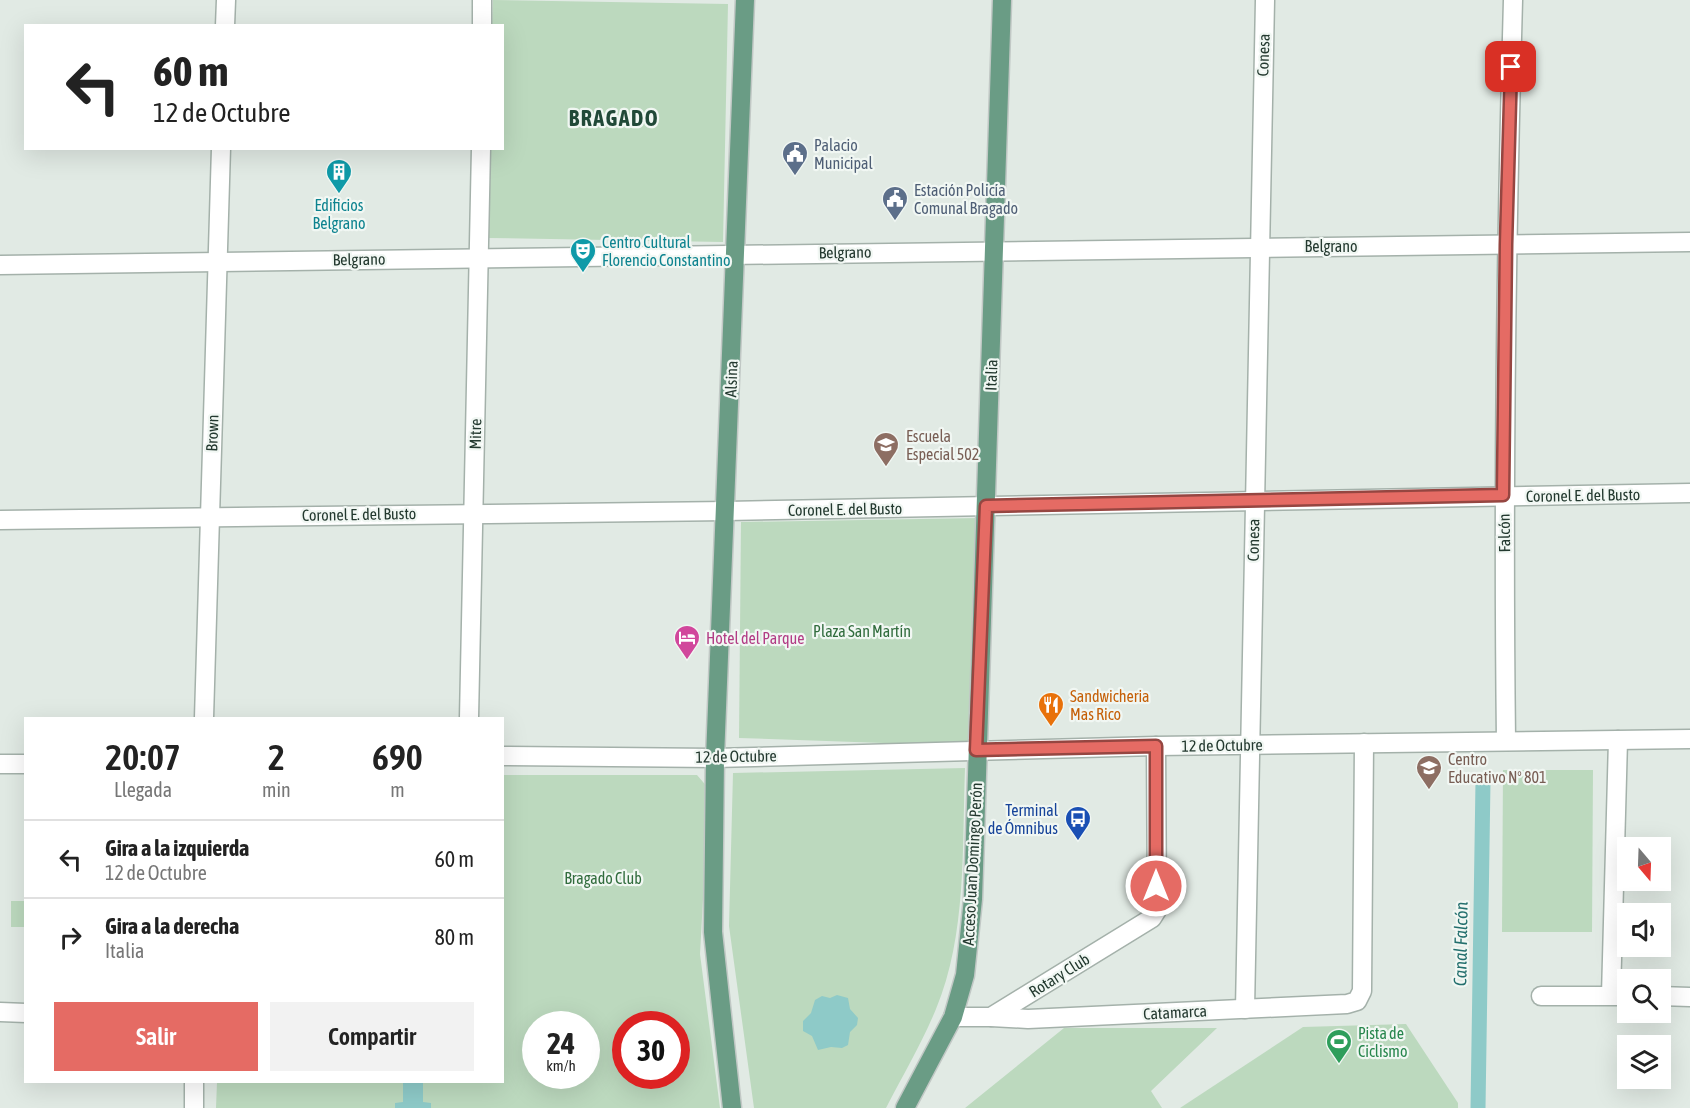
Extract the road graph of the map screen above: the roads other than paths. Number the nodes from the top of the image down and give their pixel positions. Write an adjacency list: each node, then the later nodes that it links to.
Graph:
1 (226, 0): 7 (street)
2 (483, 0): 8 (street)
3 (745, 0): 15 (main road, Alsina)
4 (1002, 0): 14 (main road, Italia)
5 (1265, 0): 13 (street, Conesa)
6 (1513, 0): 12 (street, Falcón)
7 (225, 24)
8 (482, 24)
9 (221, 150): 17 (street, Brown)
10 (481, 150): 16 (street, Mitre)
11 (1690, 242): 12 (street, Belgrano)
12 (1506, 244): 13 (street, Belgrano); 20 (street, Falcón)
13 (1258, 246): 14 (street, Belgrano); 21 (street, Conesa)
14 (995, 250): 15 (street, Belgrano); 22 (main road, Italia)
15 (736, 253): 16 (street, Belgrano); 23 (main road, Alsina)
16 (480, 257): 17 (street, Belgrano); 24 (street, Mitre)
17 (217, 260): 18 (street, Belgrano); 25 (street, Brown)
18 (0, 265)
19 (1690, 493): 20 (street, Coronel E. del Busto)
20 (1503, 495): 21 (street, Coronel E. del Busto); 31 (street, Falcón)
21 (1254, 502): 22 (street, Coronel E. del Busto); 33 (street, Conesa)
22 (986, 506): 23 (street, Coronel E. del Busto); 35 (main road, Italia)
23 (727, 511): 24 (street, Coronel E. del Busto); 37 (main road, Alsina)
24 (473, 513): 25 (street, Coronel E. del Busto); 28 (street, Mitre)
25 (209, 516): 26 (street, Coronel E. del Busto); 27 (street, Brown)
26 (0, 520)
27 (204, 717)
28 (469, 717)
29 (1690, 739): 30 (street, 12 de Octubre)
30 (1618, 740): 31 (street, 12 de Octubre); 40 (street)
31 (1506, 741): 32 (street, 12 de Octubre)
32 (1364, 743): 33 (street, 12 de Octubre); 45 (street, Catamarca)
33 (1248, 745): 34 (street, 12 de Octubre); 45 (street, Conesa)
34 (1156, 746): 35 (street, 12 de Octubre); 49 (street, Rotary Club)
35 (976, 750): 37 (street, 12 de Octubre); 48 (main road, Acceso Juan Domingo Perón)
36 (504, 756): 37 (street, 12 de Octubre)
37 (716, 758): 52 (main road)
38 (0, 764): 39 (street)
39 (24, 764)
40 (1619, 969)
41 (1541, 996): 42 (street)
42 (1617, 996)
43 (1671, 996): 44 (street)
44 (1690, 997)
45 (1245, 1009): 49 (street, Catamarca)
46 (0, 1012): 47 (street)
47 (24, 1012)
48 (953, 1017): 49 (street); 53 (main road, Acceso Juan Domingo Perón)
49 (991, 1017)
50 (194, 1083): 51 (street)
51 (194, 1108)
52 (732, 1108)
53 (905, 1108)

